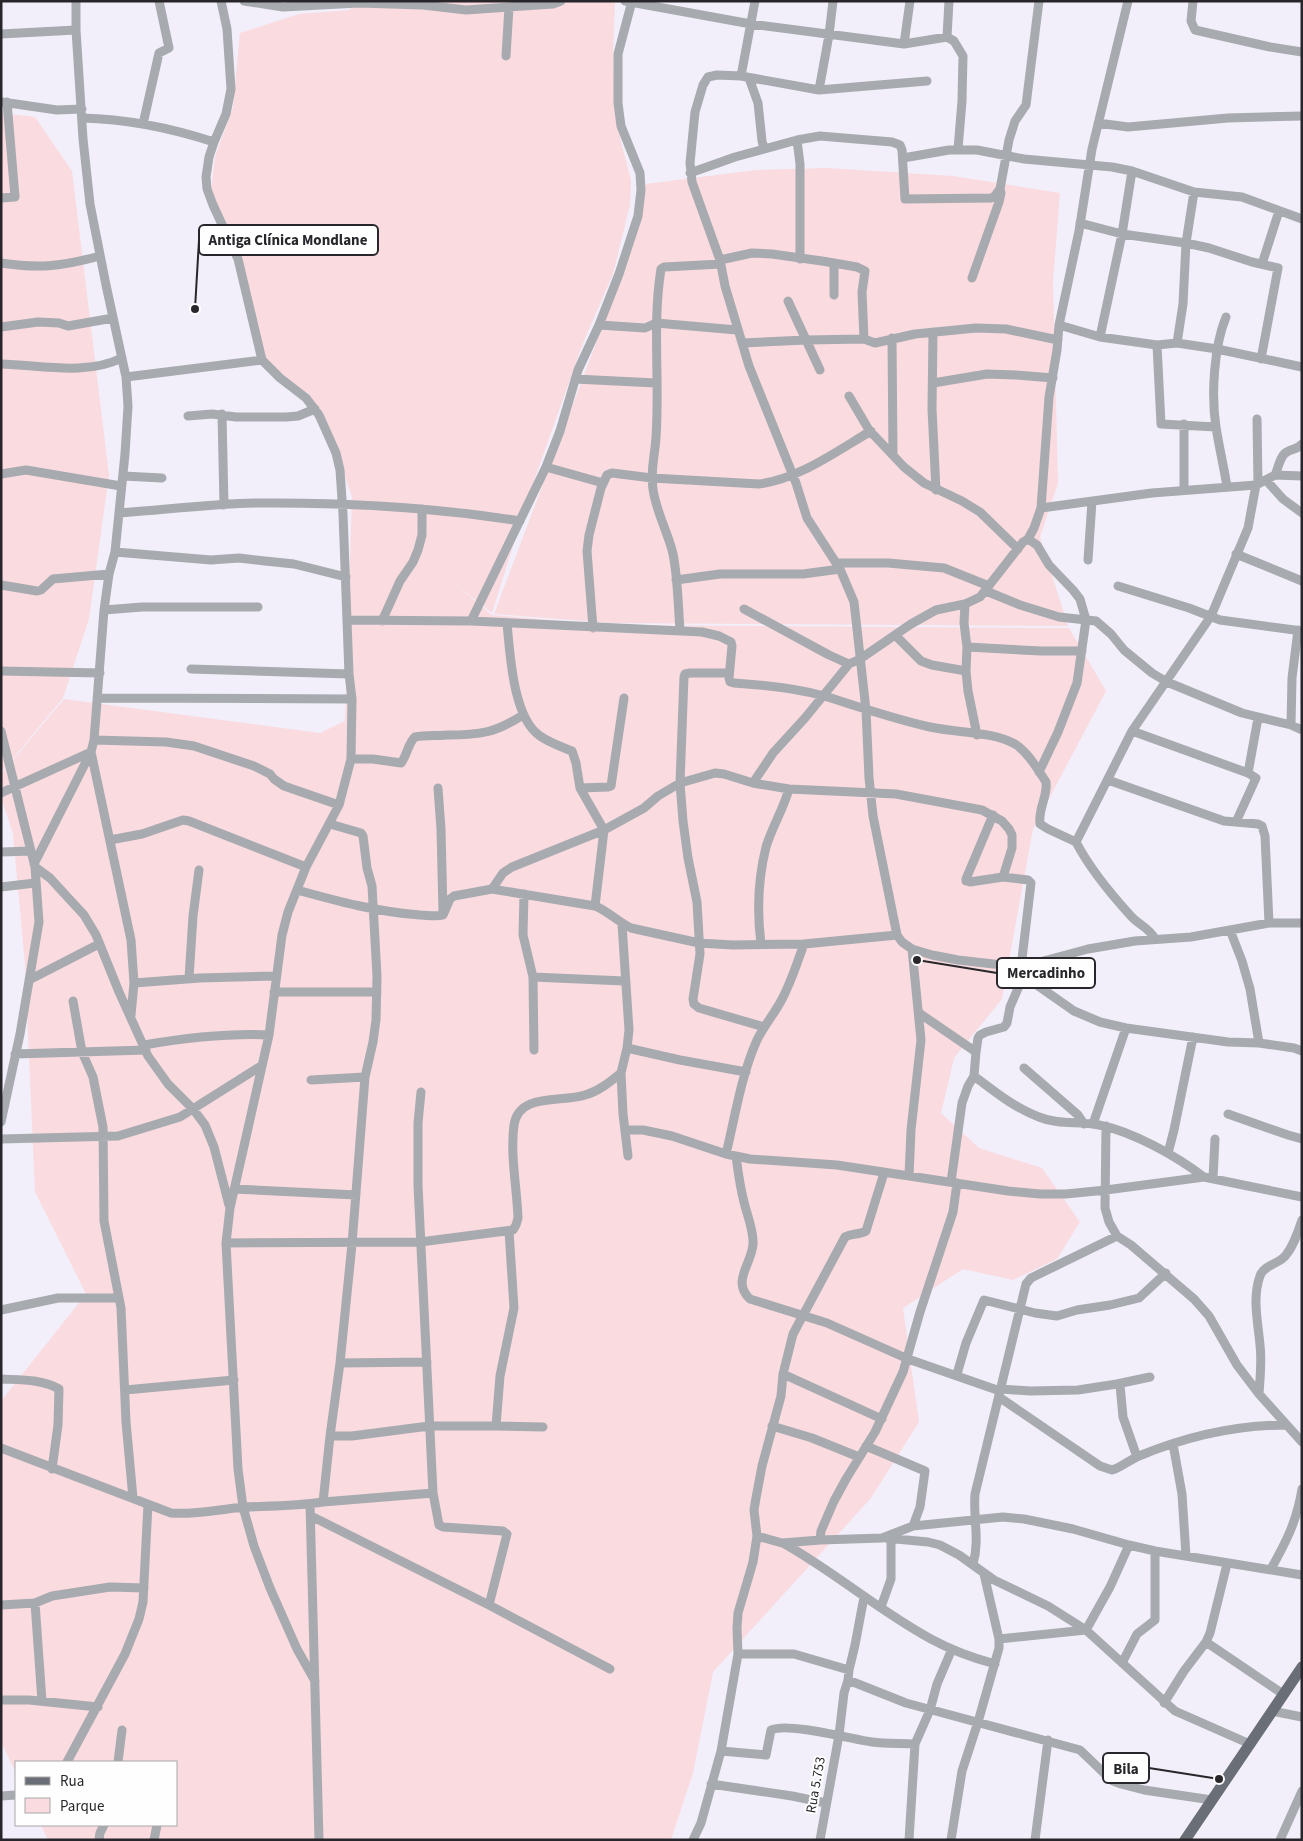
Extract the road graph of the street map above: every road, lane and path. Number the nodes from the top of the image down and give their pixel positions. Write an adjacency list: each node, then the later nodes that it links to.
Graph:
1 (76, 1): 17 (street)
2 (158, 1): 31 (street)
3 (222, 1): 33 (street)
4 (244, 1): 13 (street)
5 (561, 1): 15 (street)
6 (755, 1): 16 (street)
7 (833, 1): 19 (street)
8 (910, 1): 21 (street)
9 (949, 1): 20 (street)
10 (1040, 1): 36 (street)
11 (1128, 1): 30 (street)
12 (1193, 1): 22 (street)
13 (359, 2): 15 (street)
14 (630, 2): 16 (street); 61 (street)
15 (509, 7): 23 (street)
16 (751, 24): 19 (street); 24 (street)
17 (76, 30): 18 (street); 28 (street)
18 (1, 34)
19 (830, 34): 21 (street); 26 (street)
20 (947, 36): 21 (street); 35 (street)
21 (904, 44)
22 (1302, 52)
23 (506, 56)
24 (745, 77): 26 (street); 34 (street); 40 (street)
25 (927, 82): 26 (street)
26 (819, 90)
27 (4, 102): 28 (street); 42 (street)
28 (82, 114): 31 (street); 49 (street)
29 (1302, 116): 30 (street)
30 (1098, 123): 38 (street)
31 (143, 124): 33 (street)
32 (797, 140): 34 (street); 37 (street); 50 (street)
33 (214, 142): 77 (street)
34 (764, 149): 40 (street)
35 (958, 149): 36 (street); 37 (street)
36 (1005, 156): 38 (street); 43 (street)
37 (902, 158): 43 (street)
38 (1089, 164): 39 (street); 46 (street)
39 (1132, 171): 41 (street); 47 (street)
40 (690, 173): 51 (street)
41 (1194, 192): 44 (street); 48 (street)
42 (1, 198)
43 (995, 200): 55 (street)
44 (1280, 211): 45 (street); 54 (street)
45 (1302, 219)
46 (1080, 223): 47 (street); 62 (street)
47 (1122, 234): 48 (street); 66 (street)
48 (1186, 243): 54 (street); 71 (street)
49 (100, 256): 52 (street); 59 (street)
50 (800, 259): 51 (street); 53 (street)
51 (720, 262): 60 (street); 64 (street)
52 (1, 263)
53 (834, 263): 56 (street); 68 (street)
54 (1262, 264): 76 (street)
55 (972, 278)
56 (834, 295)
57 (788, 302): 69 (street)
58 (1226, 317): 74 (street)
59 (113, 318): 63 (street); 75 (street)
60 (656, 323): 61 (street); 64 (street); 84 (street)
61 (599, 325): 83 (street)
62 (1059, 325): 66 (street); 70 (street)
63 (1, 327)
64 (737, 330): 72 (street)
65 (933, 332): 67 (street); 70 (street); 85 (street)
66 (1100, 337): 73 (street)
67 (892, 338): 68 (street); 95 (street)
68 (864, 339): 69 (street)
69 (806, 340): 72 (street); 80 (street)
70 (1058, 340): 82 (street)
71 (1177, 342): 73 (street); 74 (street)
72 (742, 343): 98 (street)
73 (1157, 345): 91 (street)
74 (1216, 349): 76 (street); 92 (street)
75 (122, 358): 78 (street); 81 (street)
76 (1262, 358): 79 (street)
77 (262, 360): 81 (street); 87 (street)
78 (1, 364)
79 (1302, 367)
80 (820, 370)
81 (126, 377): 103 (street)
82 (1052, 378): 85 (street); 112 (street)
83 (575, 379): 84 (street); 96 (street)
84 (656, 383): 102 (street)
85 (933, 383): 107 (street)
86 (849, 396): 93 (street)
87 (315, 409): 88 (street); 110 (street)
88 (222, 414): 89 (street); 111 (street)
89 (188, 416)
90 (1257, 419): 105 (street)
91 (1184, 424): 92 (street); 108 (street)
92 (1216, 427): 106 (street)
93 (871, 431): 95 (street); 98 (street)
94 (1302, 444): 99 (street)
95 (893, 455): 107 (street)
96 (546, 466): 104 (street); 116 (street)
97 (1, 474): 103 (street)
98 (792, 474): 102 (street); 122 (street)
99 (1275, 475): 100 (street); 105 (street)
100 (1302, 476)
101 (162, 478): 103 (street)
102 (652, 478): 104 (street); 125 (street)
103 (122, 481): 115 (street)
104 (602, 483): 140 (street)
105 (1260, 483): 106 (street); 114 (street); 120 (street)
106 (1226, 487): 108 (street)
107 (936, 490): 118 (street)
108 (1184, 490): 109 (street)
109 (1092, 500): 112 (street); 121 (street)
110 (342, 504): 111 (street); 113 (street); 124 (street)
111 (224, 505): 115 (street)
112 (1041, 508): 117 (street)
113 (422, 509): 116 (street); 137 (street)
114 (1302, 512)
115 (119, 513): 119 (street)
116 (520, 521): 138 (street)
117 (1028, 539): 118 (street); 136 (street)
118 (1018, 549): 129 (street)
119 (115, 552): 123 (street); 124 (street)
120 (1236, 554): 126 (street); 134 (street)
121 (1088, 560)
122 (838, 566): 125 (street); 129 (street); 146 (street)
123 (109, 574): 127 (street); 133 (street)
124 (346, 577): 135 (street)
125 (676, 580): 141 (street)
126 (1302, 581)
127 (1, 585)
128 (1118, 586): 134 (street)
129 (988, 588): 130 (street); 136 (street)
130 (965, 604): 143 (street); 144 (street)
131 (258, 608): 133 (street)
132 (744, 609): 147 (street)
133 (104, 610): 151 (street)
134 (1211, 616): 142 (street); 154 (street)
135 (347, 620): 137 (street); 153 (street)
136 (1086, 620): 145 (street); 154 (street)
137 (382, 622): 138 (street)
138 (471, 622): 139 (street)
139 (507, 623): 140 (street); 160 (street)
140 (593, 628): 141 (street)
141 (680, 630): 152 (street)
142 (1300, 631): 162 (street)
143 (896, 636): 146 (street); 150 (street)
144 (967, 647): 145 (street); 150 (street)
145 (1082, 651): 170 (street)
146 (860, 659): 147 (street); 159 (street)
147 (849, 664): 155 (street)
148 (191, 669): 153 (street)
149 (1, 671): 151 (street)
150 (966, 671): 166 (street)
151 (100, 673): 156 (street)
152 (729, 673): 155 (street); 173 (street)
153 (349, 674): 158 (street)
154 (1167, 682): 161 (street); 165 (street)
155 (823, 696): 159 (street); 174 (street)
156 (98, 698): 158 (street); 167 (street)
157 (624, 698): 177 (street)
158 (352, 699): 169 (street)
159 (866, 710): 166 (street); 180 (street)
160 (523, 715): 169 (street); 177 (street)
161 (1258, 718): 162 (street); 171 (street)
162 (1291, 725): 163 (street)
163 (1302, 730)
164 (1, 731): 175 (street)
165 (1132, 731): 171 (street); 172 (street)
166 (977, 734): 170 (street)
167 (94, 740): 168 (street); 181 (street)
168 (91, 752): 175 (street); 186 (street); 190 (street)
169 (351, 759): 181 (street)
170 (1039, 772): 187 (street)
171 (1248, 773): 183 (street)
172 (1108, 780): 183 (street); 187 (street)
173 (680, 783): 174 (street); 185 (street); 208 (street)
174 (753, 783): 178 (street)
175 (16, 787): 179 (street); 188 (street)
176 (438, 788): 201 (street)
177 (580, 788): 185 (street)
178 (789, 789): 180 (street); 210 (street)
179 (1, 793)
180 (870, 794): 182 (street); 206 (street)
181 (339, 805): 184 (street)
182 (993, 815): 193 (street); 193 (street)
183 (1236, 822): 202 (street)
184 (330, 824): 191 (street); 200 (street)
185 (604, 830): 196 (street); 199 (street)
186 (110, 840): 191 (street); 219 (street)
187 (1076, 842): 207 (street)
188 (31, 851): 189 (street); 190 (street)
189 (1, 852)
190 (35, 866): 194 (street); 209 (street)
191 (306, 867): 197 (street)
192 (199, 870): 216 (street)
193 (1003, 877): 213 (street)
194 (35, 883): 195 (street); 217 (street)
195 (1, 887)
196 (492, 889): 198 (street); 201 (street)
197 (297, 890): 200 (street); 214 (street)
198 (524, 894): 199 (street); 215 (street)
199 (595, 906): 204 (street)
200 (372, 909): 201 (street); 221 (street)
201 (443, 915)
202 (1269, 923): 203 (street); 205 (street)
203 (1302, 923)
204 (622, 924): 208 (street); 218 (street)
205 (1230, 930): 207 (street); 229 (street)
206 (896, 934): 211 (street); 212 (street)
207 (1155, 939): 213 (street)
208 (699, 943): 210 (street); 225 (street)
209 (99, 944): 217 (street); 224 (street)
210 (762, 944): 211 (street)
211 (804, 944): 225 (street)
212 (912, 949): 213 (street); 223 (street)
213 (1023, 970): 226 (street); 235 (street)
214 (275, 976): 216 (street); 220 (street)
215 (533, 977): 218 (street); 232 (street)
216 (189, 978): 219 (street)
217 (30, 980): 236 (street)
218 (624, 981): 231 (street)
219 (134, 983): 224 (street)
220 (274, 992): 221 (street); 227 (street)
221 (378, 992): 243 (street)
222 (73, 1001): 234 (street)
223 (919, 1013): 235 (street); 261 (street)
224 (131, 1016): 230 (street)
225 (764, 1028): 239 (street)
226 (1126, 1028): 228 (street); 249 (street)
227 (269, 1035): 230 (street); 237 (street)
228 (1194, 1037): 229 (street); 256 (street)
229 (1259, 1043): 233 (street)
230 (145, 1047): 234 (street); 246 (street)
231 (627, 1048): 239 (street); 240 (street)
232 (534, 1050)
233 (1302, 1051)
234 (82, 1052): 236 (street); 252 (street)
235 (976, 1052): 241 (street)
236 (15, 1054): 242 (street)
237 (261, 1066): 246 (street); 264 (street)
238 (1024, 1068): 249 (street)
239 (746, 1072): 257 (street)
240 (621, 1073): 251 (street); 270 (street)
241 (974, 1076): 249 (street); 263 (street)
242 (6, 1077): 248 (street)
243 (365, 1078): 244 (street); 266 (street)
244 (311, 1080)
245 (421, 1092): 272 (street)
246 (193, 1109): 252 (street); 268 (street)
247 (1228, 1114): 253 (street)
248 (1, 1122)
249 (1089, 1124): 250 (street)
250 (1106, 1126): 256 (street); 265 (street)
251 (625, 1130): 257 (street); 258 (street)
252 (103, 1137): 254 (street); 276 (street)
253 (1302, 1138)
254 (1, 1139)
255 (1215, 1140): 262 (street)
256 (1168, 1153): 262 (street)
257 (726, 1154): 259 (street)
258 (628, 1156)
259 (736, 1156): 260 (street); 279 (street)
260 (884, 1173): 261 (street); 279 (street)
261 (909, 1176): 263 (street)
262 (1208, 1178): 265 (street); 267 (street)
263 (954, 1183): 265 (street); 280 (street)
264 (234, 1189): 266 (street); 268 (street)
265 (1106, 1190): 271 (street)
266 (356, 1195): 274 (street)
267 (1302, 1197)
268 (230, 1208): 273 (street)
269 (1302, 1220): 291 (street)
270 (509, 1231): 272 (street); 295 (street)
271 (1117, 1236): 275 (street); 277 (street)
272 (420, 1242): 274 (street); 281 (street)
273 (226, 1244): 274 (street); 287 (street)
274 (352, 1244): 282 (street)
275 (1166, 1274): 277 (street); 291 (street)
276 (119, 1298): 278 (street); 289 (street)
277 (1020, 1308): 284 (street); 290 (street)
278 (1, 1310)
279 (801, 1316): 280 (street); 283 (street)
280 (908, 1359): 284 (street); 292 (street)
281 (427, 1362): 282 (street); 294 (street)
282 (340, 1363): 298 (street)
283 (784, 1374): 292 (street); 296 (street)
284 (957, 1374): 290 (street)
285 (1150, 1377): 288 (street)
286 (1, 1379): 305 (street)
287 (234, 1380): 289 (street); 312 (street)
288 (1117, 1384): 290 (street); 304 (street)
289 (125, 1390): 308 (street)
290 (1000, 1392): 304 (street); 314 (street)
291 (1259, 1394): 293 (street)
292 (882, 1419): 301 (street)
293 (1286, 1425): 299 (street); 300 (street)
294 (429, 1426): 295 (street); 298 (street); 307 (street)
295 (496, 1426): 297 (street)
296 (772, 1426): 303 (street); 316 (street)
297 (543, 1427)
298 (330, 1436): 309 (street)
299 (1302, 1442)
300 (1173, 1444): 304 (street); 322 (street)
301 (866, 1446): 303 (street); 315 (street)
302 (1, 1448): 305 (street)
303 (859, 1457): 318 (street)
304 (1137, 1457)
305 (52, 1469): 308 (street)
306 (1302, 1490): 325 (street)
307 (433, 1493): 309 (street); 332 (street)
308 (133, 1498): 310 (street)
309 (323, 1502): 311 (street)
310 (148, 1504): 312 (street); 328 (street)
311 (310, 1504): 312 (street); 313 (street)
312 (243, 1508): 345 (street)
313 (311, 1516): 332 (street); 345 (street)
314 (975, 1519): 315 (street); 320 (street); 323 (street)
315 (913, 1526): 317 (street)
316 (757, 1536): 319 (street); 338 (street)
317 (886, 1538): 318 (street); 323 (street); 333 (street)
318 (820, 1540): 319 (street)
319 (782, 1543): 329 (street)
320 (1129, 1545): 321 (street); 334 (street)
321 (1155, 1551): 322 (street); 339 (street)
322 (1186, 1556): 324 (street)
323 (973, 1564): 326 (street)
324 (1227, 1564): 325 (street); 336 (street)
325 (1271, 1569): 327 (street)
326 (984, 1574): 334 (street); 335 (street)
327 (1302, 1575)
328 (144, 1588): 330 (street); 350 (street)
329 (864, 1597): 333 (street); 343 (street, Rua 5.753)
330 (34, 1603): 331 (street); 348 (street)
331 (1, 1605)
332 (489, 1605): 342 (street)
333 (881, 1607): 337 (street)
334 (1086, 1630): 335 (street); 339 (street)
335 (1000, 1639): 340 (street)
336 (1206, 1642): 346 (street); 349 (street)
337 (952, 1649): 340 (street); 351 (street)
338 (738, 1654): 343 (street); 360 (street)
339 (1122, 1663): 349 (street)
340 (995, 1664): 354 (street)
341 (1302, 1667): 346 (main road)
342 (610, 1669)
343 (849, 1670): 344 (street, Rua 5.753)
344 (848, 1680): 351 (street); 356 (street, Rua 5.753)
345 (315, 1681): 373 (street)
346 (1284, 1694): 352 (main road)
347 (1, 1700): 348 (street)
348 (42, 1701): 350 (street)
349 (1164, 1703): 359 (street)
350 (98, 1706): 361 (street)
351 (930, 1710): 354 (street); 358 (street)
352 (1272, 1710): 353 (street); 359 (main road)
353 (1302, 1717)
354 (978, 1722): 357 (street); 377 (street)
355 (122, 1730): 362 (street)
356 (839, 1735): 358 (street); 360 (street); 368 (street, Rua 5.753)
357 (1048, 1740): 367 (street); 378 (street)
358 (915, 1744): 376 (street)
359 (1250, 1744): 367 (main road)
360 (721, 1751): 363 (street)
361 (67, 1761)
362 (118, 1761)
363 (712, 1784): 368 (street); 374 (street)
364 (1302, 1790): 380 (street)
365 (15, 1795): 366 (street)
366 (1, 1796)
367 (1212, 1800): 379 (main road)
368 (826, 1804): 375 (street, Rua 5.753)
369 (104, 1826): 371 (street)
370 (157, 1826): 372 (street)
371 (99, 1840)
372 (154, 1840)
373 (319, 1840)
374 (693, 1840)
375 (820, 1840)
376 (909, 1840)
377 (951, 1840)
378 (1035, 1840)
379 (1185, 1840)
380 (1280, 1840)

